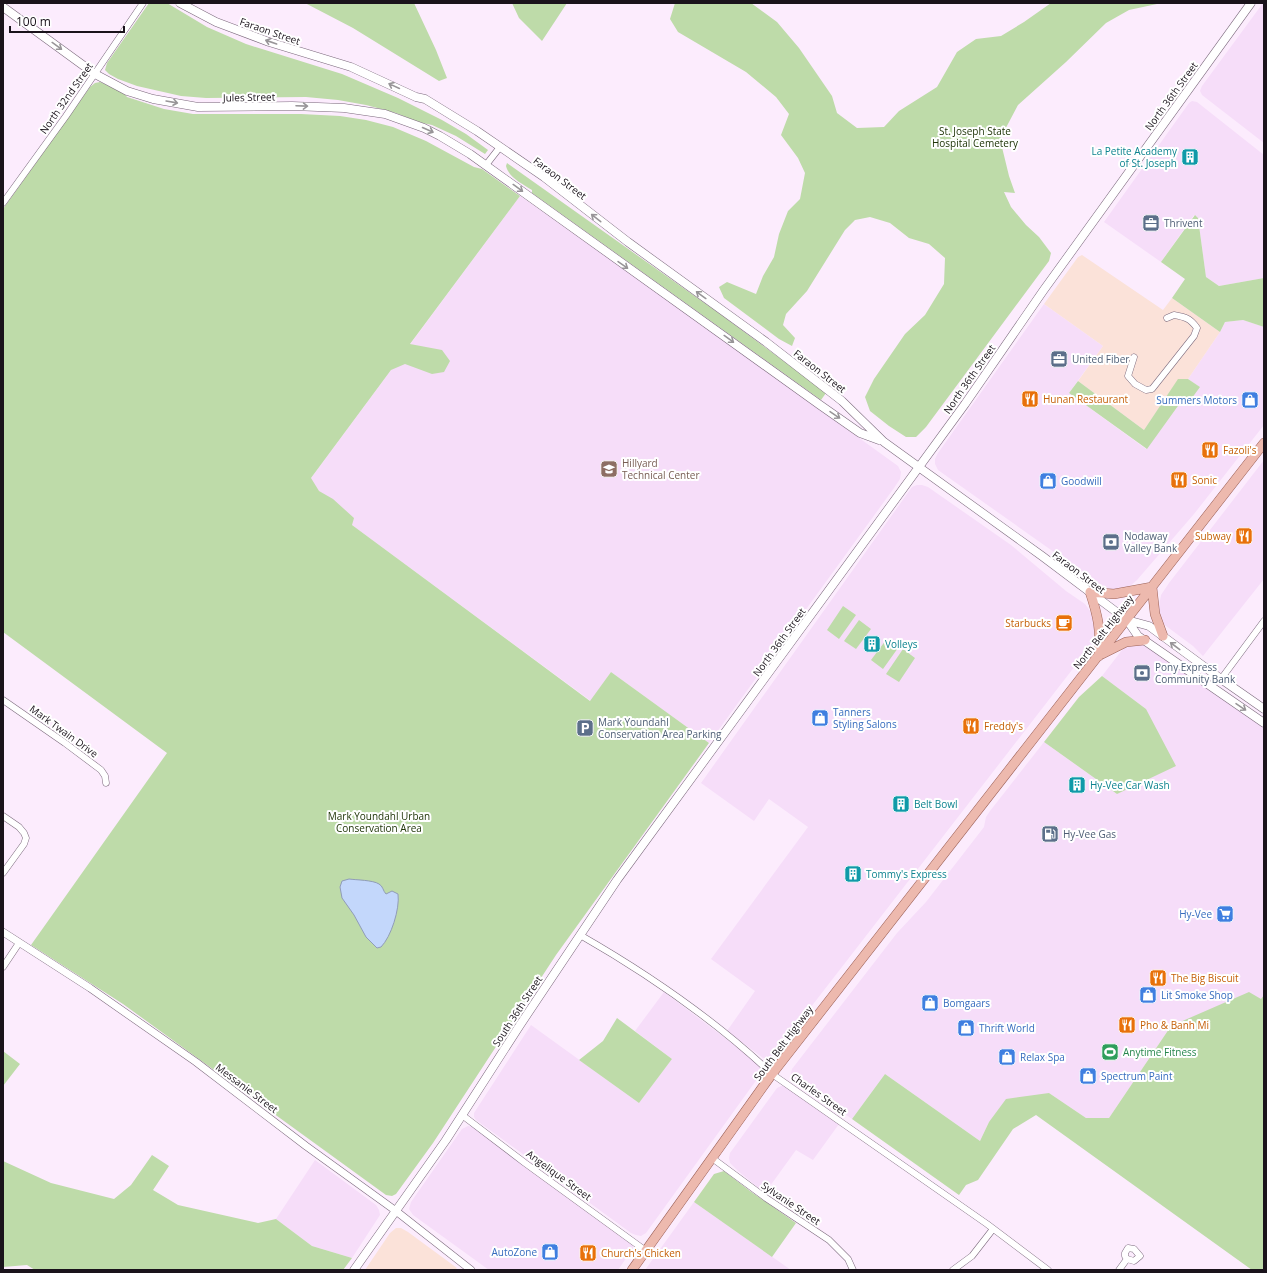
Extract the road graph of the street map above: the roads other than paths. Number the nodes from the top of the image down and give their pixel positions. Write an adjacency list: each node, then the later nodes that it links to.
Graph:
1 (143, 3): 5 (street, North 32nd Street)
2 (180, 3): 6 (main road, Faraon Street, one-way to 2)
3 (1251, 3): 13 (main road, North 36th Street)
4 (3, 7): 5 (main road, Jules Street, one-way to 5)
5 (95, 74): 7 (main road, Jules Street, one-way to 7); 8 (street, North 32nd Street)
6 (500, 147): 7 (street); 11 (main road, Faraon Street, one-way to 6)
7 (486, 165): 11 (main road, Faraon Street, one-way to 11)
8 (3, 203)
9 (1167, 318): 10 (street)
10 (1134, 357)
11 (884, 442): 13 (main road, Faraon Street)
12 (1264, 443): 14 (main road, North Belt Highway)
13 (918, 467): 15 (main road, Faraon Street); 25 (main road, North 36th Street)
14 (1152, 587): 15 (main road); 16 (main road, North Belt Highway); 18 (main road)
15 (1090, 592): 16 (main road, Faraon Street); 20 (main road)
16 (1127, 620): 18 (main road, Faraon Street); 19 (main road, Faraon Street); 20 (main road, North Belt Highway)
17 (1264, 621): 21 (street)
18 (1163, 636): 21 (main road, Faraon Street, one-way to 18)
19 (1145, 640): 20 (main road); 24 (main road, Faraon Street, one-way to 24)
20 (1099, 656): 28 (main road, North Belt Highway)
21 (1221, 679): 23 (main road, Faraon Street)
22 (3, 700): 26 (street, Mark Twain Drive)
23 (1264, 709)
24 (1264, 723)
25 (701, 765): 31 (main road, South 36th Street)
26 (106, 783)
27 (3, 816): 29 (street)
28 (958, 835): 34 (main road, South Belt Highway)
29 (3, 873)
30 (3, 932): 32 (street, Messanie Street)
31 (580, 935): 34 (street, Charles Street); 35 (main road, South 36th Street)
32 (19, 943): 33 (street); 37 (street, Messanie Street)
33 (3, 967)
34 (772, 1074): 36 (main road, South Belt Highway); 38 (street, Charles Street)
35 (462, 1115): 37 (main road, South 36th Street); 39 (street, Angelique Street)
36 (712, 1158): 39 (main road, South Belt Highway); 44 (street, Sylvanie Street)
37 (396, 1211): 41 (main road, South 36th Street); 42 (street, Messanie Street)
38 (993, 1229): 45 (street); 46 (street, Charles Street)
39 (646, 1251): 43 (main road, South Belt Highway)
40 (1127, 1259): 47 (street)
41 (354, 1270)
42 (471, 1270)
43 (632, 1270)
44 (852, 1270)
45 (953, 1270)
46 (1048, 1270)
47 (1119, 1270)

